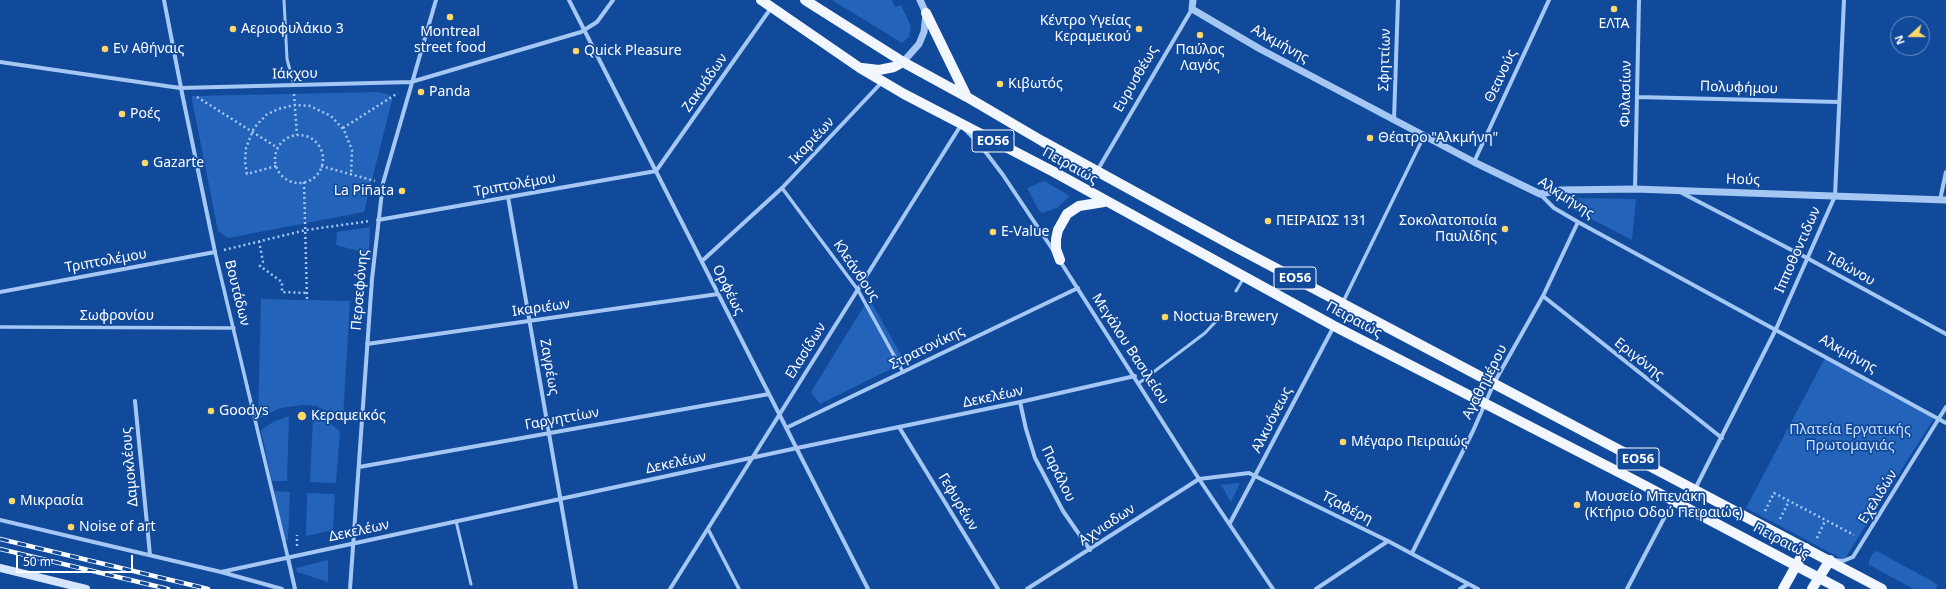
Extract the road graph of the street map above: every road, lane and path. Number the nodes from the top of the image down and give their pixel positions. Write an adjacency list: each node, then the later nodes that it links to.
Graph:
1 (164, 0): 24 (street, Βουτάδων)
2 (284, 0): 23 (lane)
3 (436, 0): 21 (street, Περσεφόνης)
4 (569, 0): 17 (street, Ορφέως)
5 (613, 0): 17 (street)
6 (761, 0): 14 (main road, Πειραιώς / ΕΟ56)
7 (804, 0): 19 (main road, Πειραιώς / ΕΟ56)
8 (920, 0): 16 (street)
9 (1193, 0): 15 (street, Ευρυσθέως)
10 (1398, 0): 30 (street, Σφηττίων)
11 (1549, 0): 37 (street, Θεανούς)
12 (1639, 0): 26 (street, Φυλασίων)
13 (1844, 0): 28 (street, Ιπποθοντιδων)
14 (771, 8): 20 (main road, Πειραιώς / ΕΟ56); 40 (street, Ζακυάδων)
15 (1192, 9): 30 (street, Αλκμήνης); 41 (street, Ευρυσθέως)
16 (926, 13): 19 (street); 25 (main road)
17 (585, 30): 21 (street, Ιάκχου); 40 (street, Ορφέως)
18 (0, 62): 24 (street, Ιάκχου)
19 (903, 62): 20 (main road); 25 (main road, Πειραιώς / ΕΟ56)
20 (860, 68): 22 (main road, Πειραιώς / ΕΟ56)
21 (411, 82): 23 (street, Ιάκχου); 32 (path); 45 (street, Περσεφόνης)
22 (882, 82): 31 (main road, Πειραιώς / ΕΟ56); 46 (street, Ικαριέων)
23 (294, 85): 24 (street, Ιάκχου); 29 (path)
24 (180, 88): 58 (street, Βουτάδων)
25 (967, 97): 41 (main road, Πειραιώς / ΕΟ56)
26 (1637, 97): 28 (street, Πολυφήμου); 47 (street, Φυλασίων)
27 (197, 98): 33 (path)
28 (1839, 102): 50 (street, Ιπποθοντιδων)
29 (295, 104): 32 (path); 33 (path); 34 (path)
30 (1394, 120): 35 (street, Αλκμήνης)
31 (961, 125): 53 (main road, Πειραιώς / ΕΟ56); 60 (street, Μεγάλου Βασιλείου); 64 (street, Ελασίδων)
32 (343, 128): 43 (path)
33 (252, 132): 36 (path); 38 (path)
34 (297, 135): 36 (path); 39 (path)
35 (1424, 136): 37 (street, Αλκμήνης); 71 (street)
36 (278, 148): 38 (path)
37 (1474, 162): 49 (street, Αλκμήνης)
38 (276, 166): 44 (path)
39 (321, 166): 43 (path); 44 (path)
40 (656, 171): 51 (street, Τριπτολέμου); 61 (street, Ορφέως)
41 (1097, 171): 71 (main road, Πειραιώς / ΕΟ56)
42 (1946, 172): 52 (street)
43 (351, 175): 45 (path)
44 (304, 182): 56 (path)
45 (383, 183): 54 (street, Περσεφόνης)
46 (782, 188): 61 (street, Ικαριέων); 64 (street, Κλεάνθους)
47 (1635, 189): 48 (street, Ηούς); 49 (street, Ηούς)
48 (1678, 191): 50 (street, Ηούς); 59 (street, Τιθώνου)
49 (1540, 194): 55 (street, Αλκμήνης)
50 (1835, 196): 52 (street, Ηούς); 59 (street, Ιπποθοντιδων)
51 (508, 197): 54 (street, Τριπτολέμου); 73 (street, Ζαγρέως)
52 (1943, 200)
53 (1104, 202): 60 (main road); 62 (main road, Πειραιώς / ΕΟ56)
54 (378, 220): 56 (path); 79 (street, Περσεφόνης)
55 (1578, 222): 69 (street, Αγαθημέρου); 77 (street, Αλκμήνης)
56 (306, 230): 57 (path); 67 (path)
57 (259, 241): 58 (path); 67 (path)
58 (215, 252): 66 (street, Τριπτολέμου); 76 (street, Βουτάδων)
59 (1807, 258): 77 (street, Ιπποθοντιδων); 78 (street, Τιθώνου)
60 (1060, 260): 63 (street, Μεγάλου Βασιλείου)
61 (702, 261): 68 (street, Ορφέως)
62 (1244, 276): 65 (lane); 74 (main road, Πειραιώς / ΕΟ56)
63 (1078, 288): 80 (street, Στρατονίκης); 81 (street, Μεγάλου Βασιλείου)
64 (858, 290): 80 (street, Κλεάνθους); 89 (street, Ελασίδων)
65 (1236, 291)
66 (0, 292)
67 (307, 293): 70 (path)
68 (718, 294): 73 (street, Ικαριέων); 84 (street, Ορφέως)
69 (1543, 296): 83 (street, Αγαθημέρου); 95 (street, Εριγόνης)
70 (307, 300)
71 (1343, 303): 83 (main road, Πειραιώς / ΕΟ56)
72 (1221, 316): 82 (lane)
73 (530, 321): 79 (street, Ικαριέων); 94 (street, Ζαγρέως)
74 (1334, 326): 87 (main road, Πειραιώς / ΕΟ56); 99 (street, Αλκυόνεως)
75 (0, 327): 76 (street, Σωφρονίου)
76 (234, 328): 120 (street, Βουτάδων)
77 (1776, 329): 90 (street, Αλκμήνης); 95 (street, Ιπποθοντιδων)
78 (1946, 334)
79 (366, 344): 98 (street, Περσεφόνης)
80 (903, 372): 93 (street, Στρατονίκης)
81 (1135, 376): 82 (street, Μεγάλου Βασιλείου); 86 (street, Δεκελέων)
82 (1139, 383): 100 (street, Μεγάλου Βασιλείου)
83 (1494, 383): 87 (street, Αγαθημέρου); 101 (main road, Πειραιώς / ΕΟ56)
84 (769, 394): 89 (street, Ορφέως); 94 (street, Γαργηττίων)
85 (135, 400): 119 (street, Δαμοκλέους)
86 (1020, 402): 92 (street, Δεκελέων); 117 (street, Παράλου)
87 (1486, 403): 103 (main road, Πειραιώς / ΕΟ56); 118 (street, Αγαθημέρου)
88 (1946, 407): 90 (street, Εχελιδών)
89 (780, 414): 93 (street, Ορφέως); 97 (street, Ελασίδων)
90 (1939, 419): 91 (street, Αλκμήνης); 121 (street, Εχελιδών)
91 (1946, 423)
92 (899, 427): 96 (street, Δεκελέων); 136 (street, Γεφυρέων)
93 (786, 428): 96 (street, Ορφέως)
94 (549, 433): 98 (street, Γαργηττίων); 102 (street, Ζαγρέως)
95 (1722, 438): 101 (street, Ιπποθοντιδων)
96 (796, 448): 97 (street, Δεκελέων); 135 (street, Ορφέως)
97 (752, 458): 102 (street, Δεκελέων); 111 (street, Ελασίδων)
98 (359, 467): 115 (street, Περσεφόνης)
99 (1256, 475): 100 (street, Τζαφέρη); 110 (street, Αλκυόνεως); 114 (street, Τζαφέρη)
100 (1199, 479): 110 (street, Μεγάλου Βασιλείου); 117 (street, Αχνιαδων)
101 (1696, 489): 116 (main road, Πειραιώς / ΕΟ56)
102 (561, 500): 108 (street, Δεκελέων); 132 (street, Ζαγρέως)
103 (1673, 501): 122 (main road, Πειραιώς / ΕΟ56); 142 (street)
104 (1789, 501): 105 (path); 106 (path); 109 (path)
105 (1764, 511)
106 (1780, 519)
107 (0, 520): 119 (street)
108 (456, 520): 115 (street, Δεκελέων); 126 (lane)
109 (1825, 520): 112 (path); 113 (path)
110 (1230, 523): 138 (street, Μεγάλου Βασιλείου)
111 (708, 529): 133 (street, Ελασίδων); 134 (street)
112 (1854, 535)
113 (1817, 538)
114 (1388, 541): 118 (street, Τζαφέρη); 139 (street)
115 (353, 543): 120 (street, Δεκελέων); 131 (street, Περσεφόνης)
116 (1806, 548): 121 (main road, Πειραιώς / ΕΟ56); 122 (main road)
117 (1090, 550): 137 (street, Αχνιαδων)
118 (1412, 553): 127 (street, Τζαφέρη)
119 (150, 555): 124 (street)
120 (288, 558): 124 (street, Δεκελέων); 130 (street, Βουτάδων)
121 (1830, 560): 125 (main road); 146 (main road, Πειραιώς / ΕΟ56)
122 (1796, 565): 125 (main road, Πειραιώς / ΕΟ56); 143 (main road)
123 (0, 568): 128 (main road)
124 (221, 572): 129 (street)
125 (1819, 577): 144 (main road); 145 (main road, Πειραιώς / ΕΟ56)
126 (471, 584)
127 (1468, 584): 140 (street); 141 (street, Τζαφέρη)
128 (86, 589)
129 (282, 589)
130 (295, 589)
131 (350, 589)
132 (576, 589)
133 (670, 589)
134 (739, 589)
135 (868, 589)
136 (998, 589)
137 (1027, 589)
138 (1273, 589)
139 (1316, 589)
140 (1460, 589)
141 (1478, 589)
142 (1627, 589)
143 (1783, 589)
144 (1812, 589)
145 (1840, 589)
146 (1882, 589)

